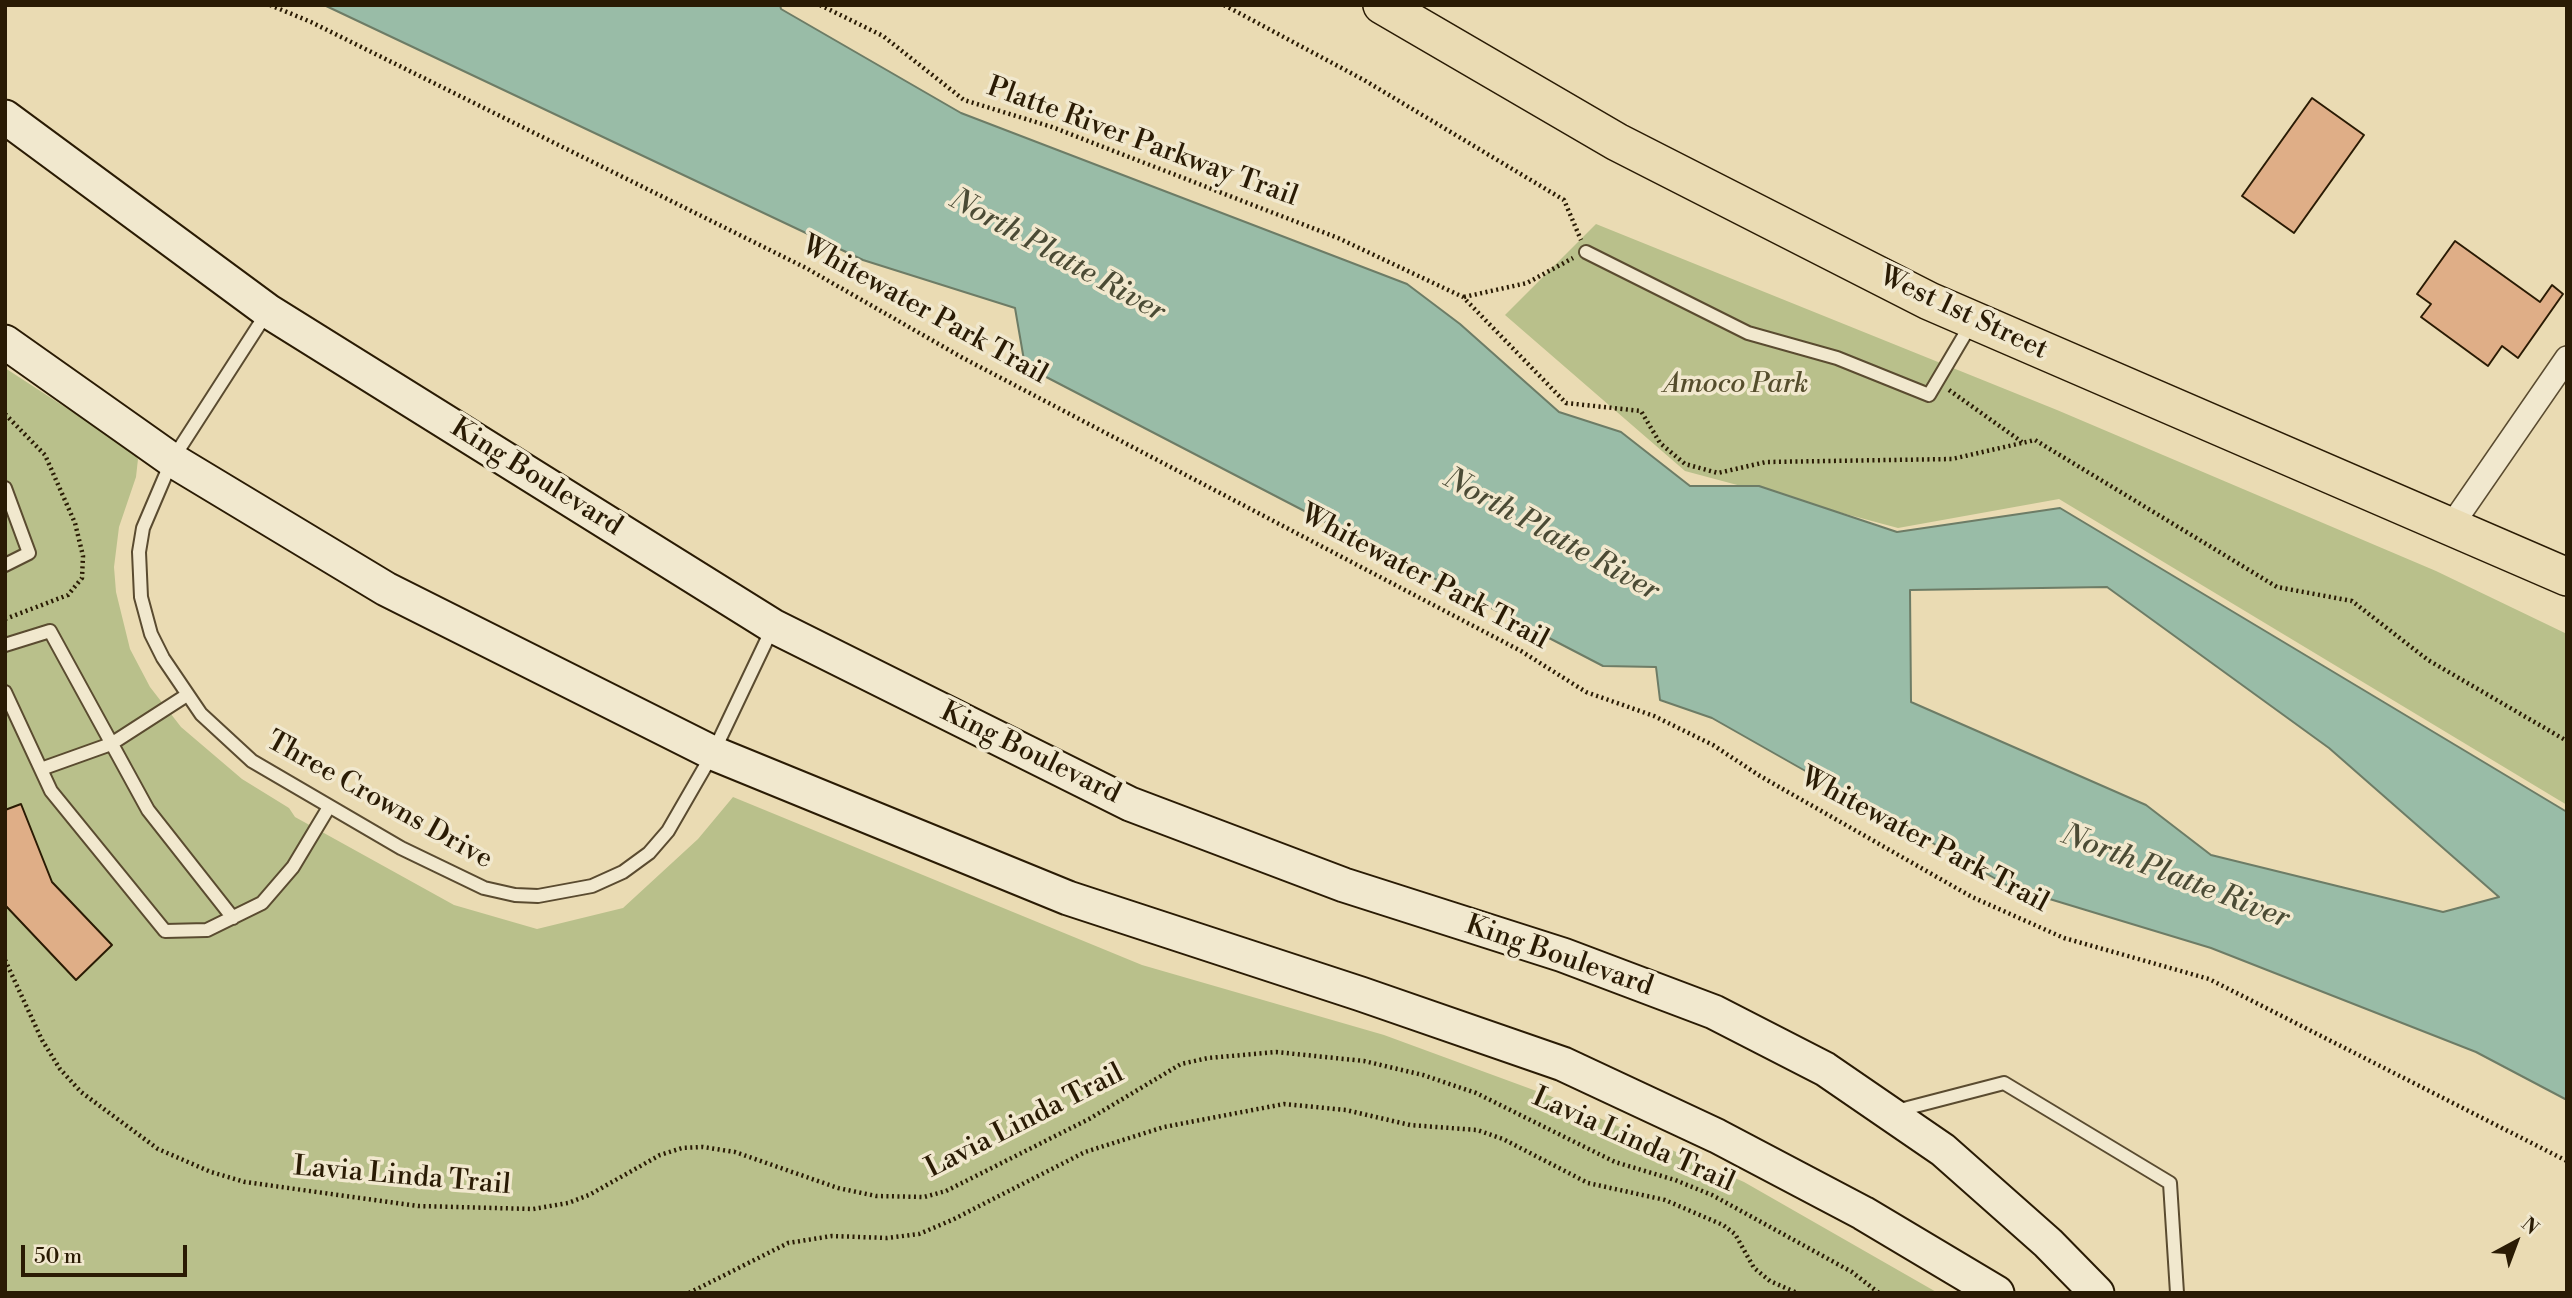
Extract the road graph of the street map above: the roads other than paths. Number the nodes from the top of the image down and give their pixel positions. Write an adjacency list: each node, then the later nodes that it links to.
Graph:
1 (1382, 5): 5 (main road, West 1st Street)
2 (5, 117): 4 (street, King Boulevard)
3 (1586, 251): 5 (lane)
4 (268, 311): 8 (lane, Three Crowns Drive); 13 (street, King Boulevard)
5 (1973, 321): 10 (main road, West 1st Street)
6 (5, 342): 8 (street)
7 (2567, 358): 10 (street)
8 (172, 460): 16 (lane, Three Crowns Drive); 18 (street)
9 (5, 488): 11 (lane)
10 (2449, 529): 12 (main road, West 1st Street)
11 (5, 565)
12 (2567, 578)
13 (773, 626): 18 (lane, Three Crowns Drive); 22 (street, King Boulevard)
14 (5, 645): 17 (lane)
15 (5, 692): 19 (lane)
16 (187, 695): 17 (lane); 20 (lane, Three Crowns Drive)
17 (111, 744): 19 (lane); 21 (lane)
18 (713, 754): 20 (lane, Three Crowns Drive); 23 (street)
19 (41, 769): 21 (lane)
20 (329, 807): 21 (lane)
21 (233, 918)
22 (1888, 1112): 24 (street, King Boulevard); 25 (lane)
23 (1997, 1293)
24 (2097, 1293)
25 (2177, 1293)

